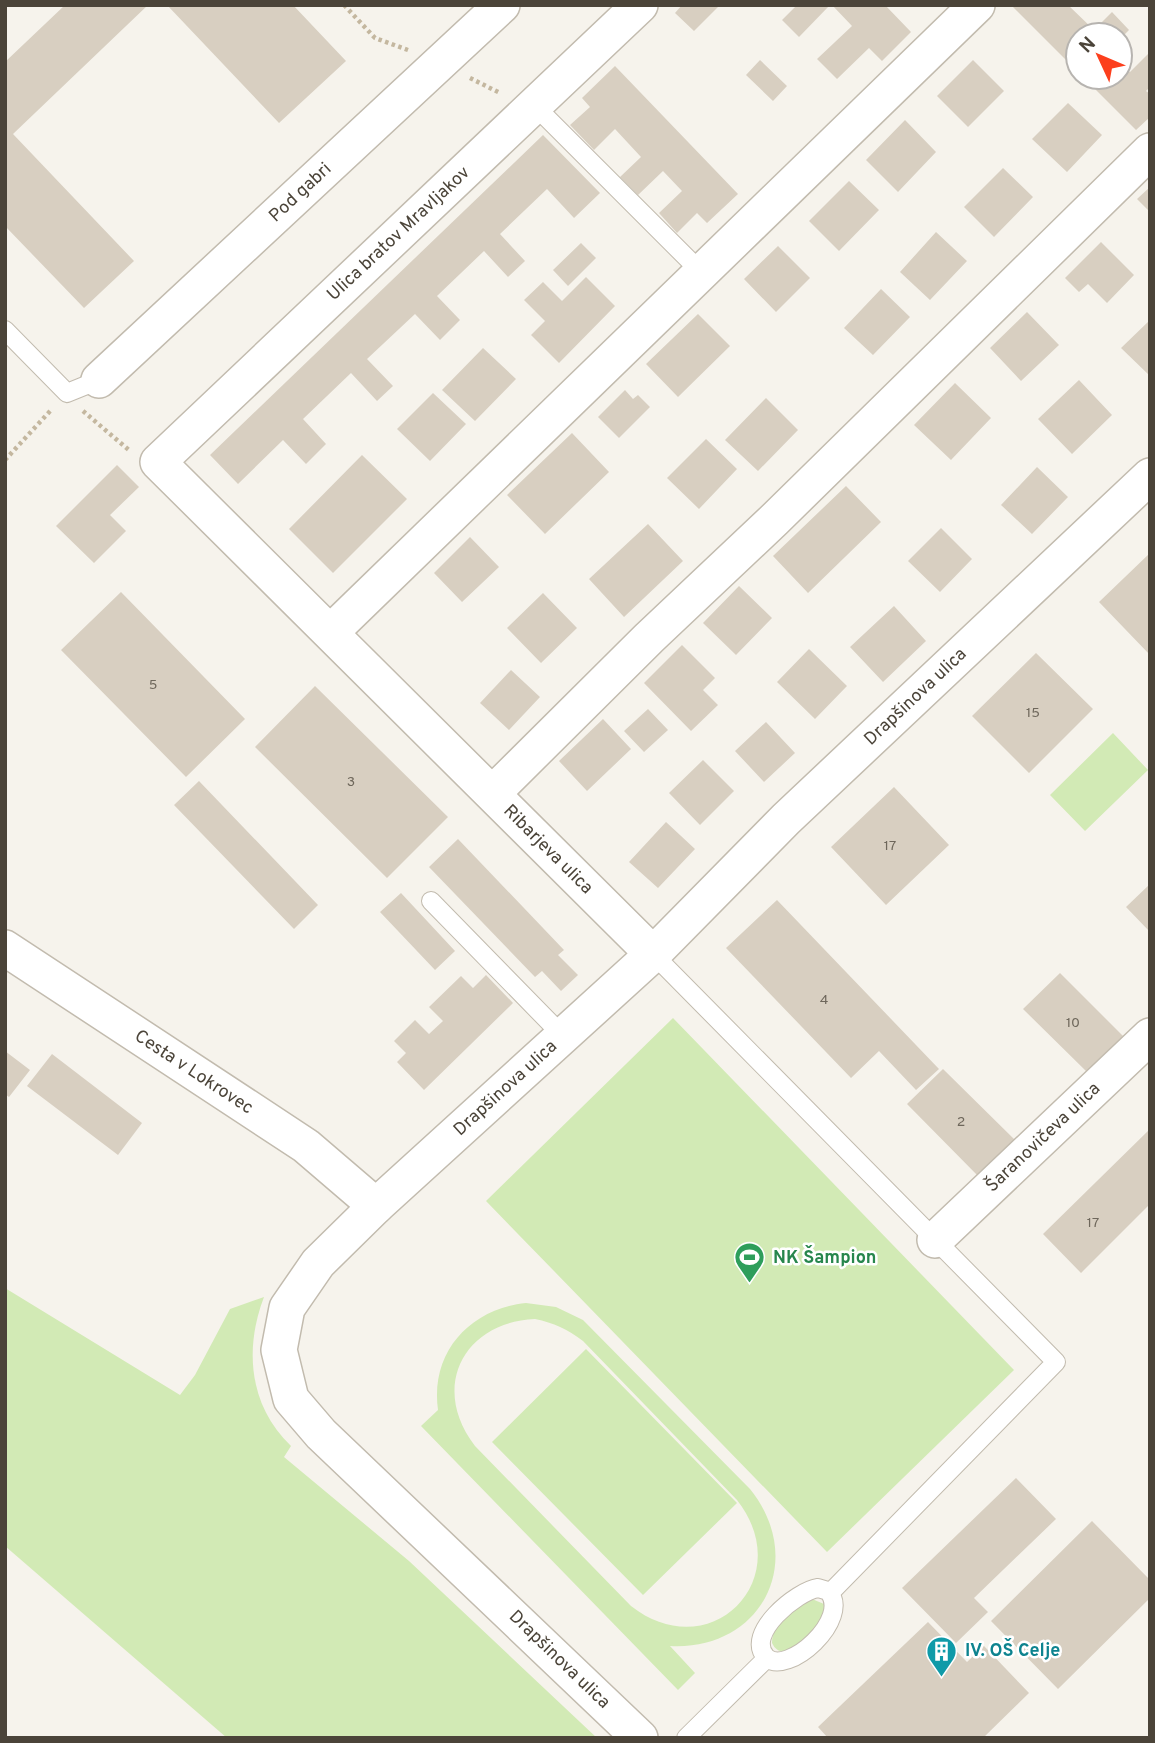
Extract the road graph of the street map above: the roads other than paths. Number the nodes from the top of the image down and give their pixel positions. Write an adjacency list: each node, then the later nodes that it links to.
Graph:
1 (502, 5): 8 (street, Pod gabri)
2 (640, 5): 4 (street, Ulica bratov Mravljakov)
3 (977, 5): 6 (street)
4 (535, 106): 6 (lane); 9 (street, Ulica bratov Mravljakov)
5 (1150, 151): 12 (street)
6 (701, 272): 11 (street)
7 (5, 330): 8 (lane)
8 (83, 386)
9 (149, 460): 11 (street, Ribarjeva ulica)
10 (1150, 476): 15 (street, Drapšinova ulica)
11 (331, 632): 12 (street, Ribarjeva ulica)
12 (493, 793): 15 (street, Ribarjeva ulica)
13 (431, 901): 16 (lane)
14 (5, 948): 18 (street, Cesta v Lokrovec)
15 (653, 954): 16 (street, Drapšinova ulica); 19 (lane, Ribarjeva ulica)
16 (563, 1036): 18 (street, Drapšinova ulica)
17 (1145, 1052): 19 (street, Šaranovičeva ulica)
18 (376, 1206): 22 (street, Drapšinova ulica)
19 (935, 1240): 20 (lane, Ribarjeva ulica)
20 (830, 1593): 21 (lane); 21 (lane)
21 (767, 1658): 23 (lane)
22 (640, 1738)
23 (686, 1738)

